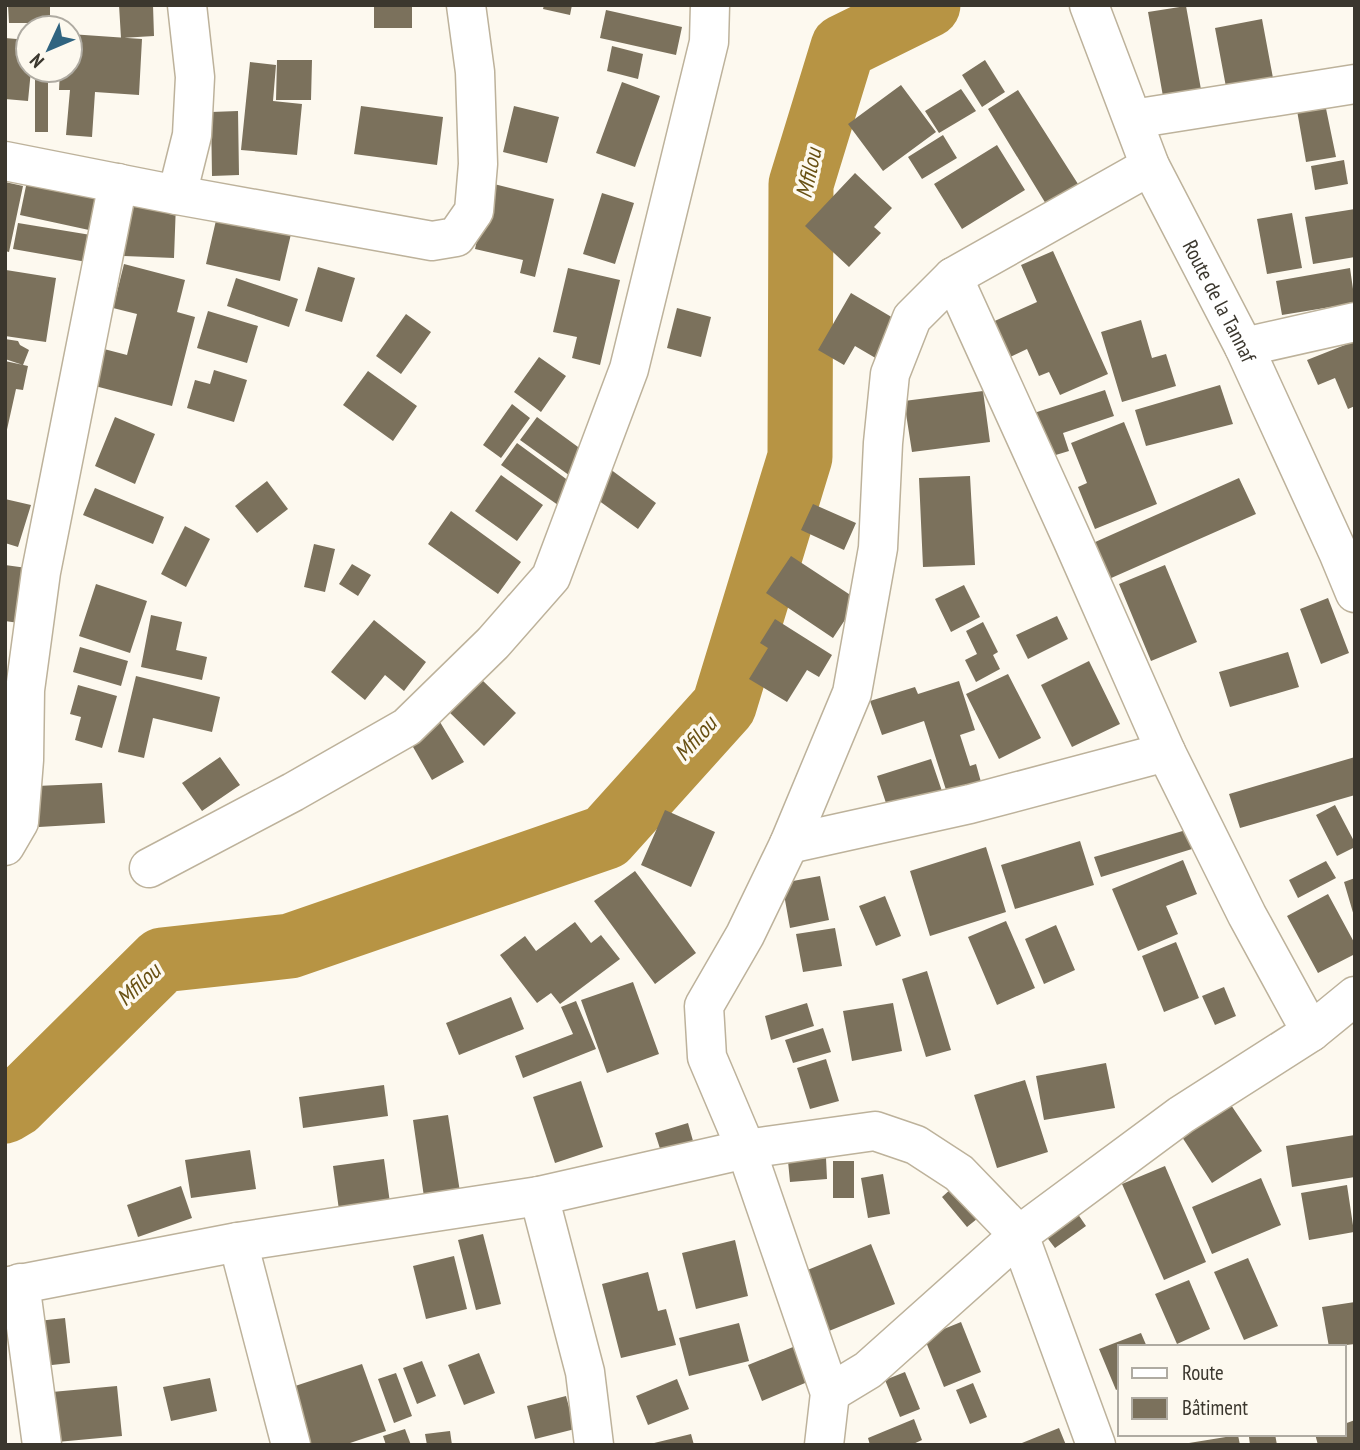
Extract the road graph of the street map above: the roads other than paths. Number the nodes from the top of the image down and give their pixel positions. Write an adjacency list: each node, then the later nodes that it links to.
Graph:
1 (187, 5): 10 (street)
2 (466, 5): 10 (street)
3 (710, 5): 19 (street)
4 (1089, 5): 6 (street, Route de la Tannaf)
5 (1355, 84): 6 (street)
6 (1133, 119): 8 (street, Route de la Tannaf)
7 (5, 161): 9 (street)
8 (1150, 166): 11 (street); 13 (street, Route de la Tannaf)
9 (118, 183): 10 (street); 18 (street)
10 (177, 195)
11 (953, 277): 16 (street); 17 (street)
12 (1355, 322): 13 (street)
13 (1244, 347): 14 (street, Route de la Tannaf)
14 (1346, 550): 15 (street, Route de la Tannaf)
15 (1355, 593)
16 (1166, 752): 17 (street); 21 (street)
17 (789, 844): 22 (street)
18 (5, 846)
19 (149, 868)
20 (1355, 996): 21 (street)
21 (1311, 1032): 24 (street)
22 (746, 1149): 23 (street); 24 (street); 27 (street)
23 (539, 1196): 25 (street); 30 (street)
24 (1019, 1235): 27 (street); 32 (street)
25 (238, 1242): 26 (street); 29 (street)
26 (13, 1285): 28 (street)
27 (830, 1393): 31 (street)
28 (42, 1445)
29 (291, 1445)
30 (594, 1445)
31 (824, 1445)
32 (1096, 1445)

